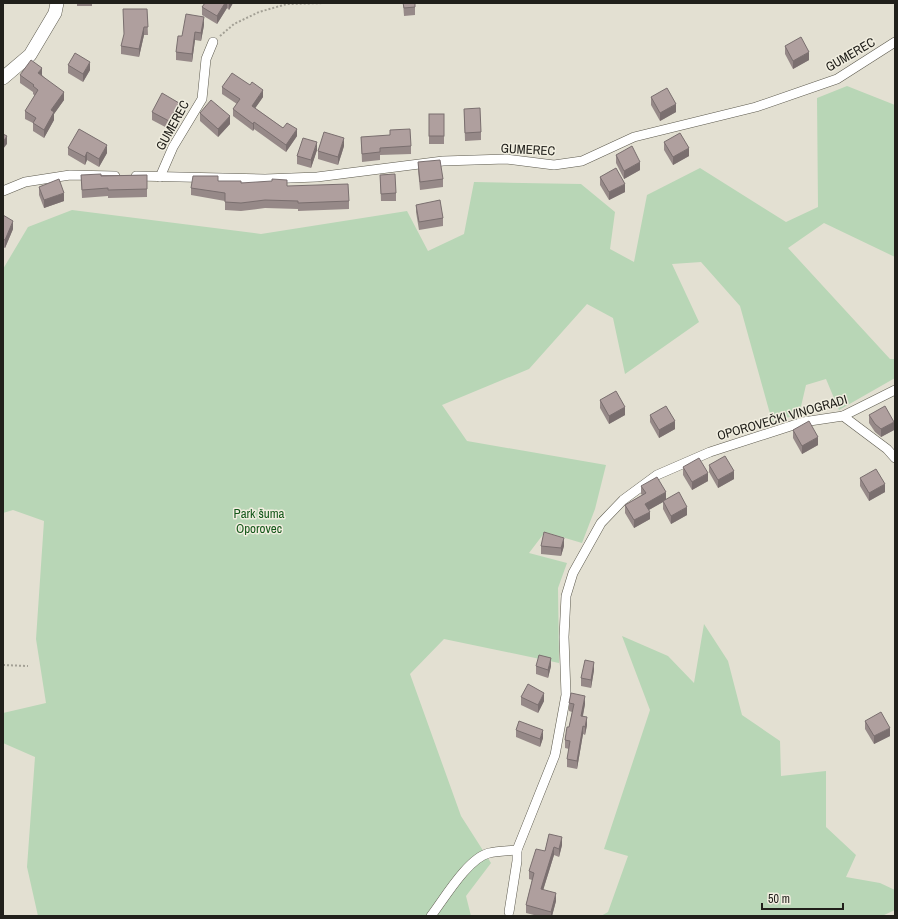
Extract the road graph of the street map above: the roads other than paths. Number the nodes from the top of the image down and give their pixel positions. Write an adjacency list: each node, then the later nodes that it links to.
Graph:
1 (57, 3): 4 (street)
2 (213, 42): 5 (street, GUMEREC)
3 (895, 42): 5 (street, GUMEREC)
4 (3, 78)
5 (160, 177): 6 (street, GUMEREC)
6 (3, 191)
7 (895, 390): 8 (street, OPOROVEČKI VINOGRADI)
8 (843, 416): 9 (street); 10 (street, OPOROVEČKI VINOGRADI)
9 (895, 458)
10 (517, 850): 11 (street, OPOROVEČKI VINOGRADI); 12 (street)
11 (509, 912)
12 (431, 916)

